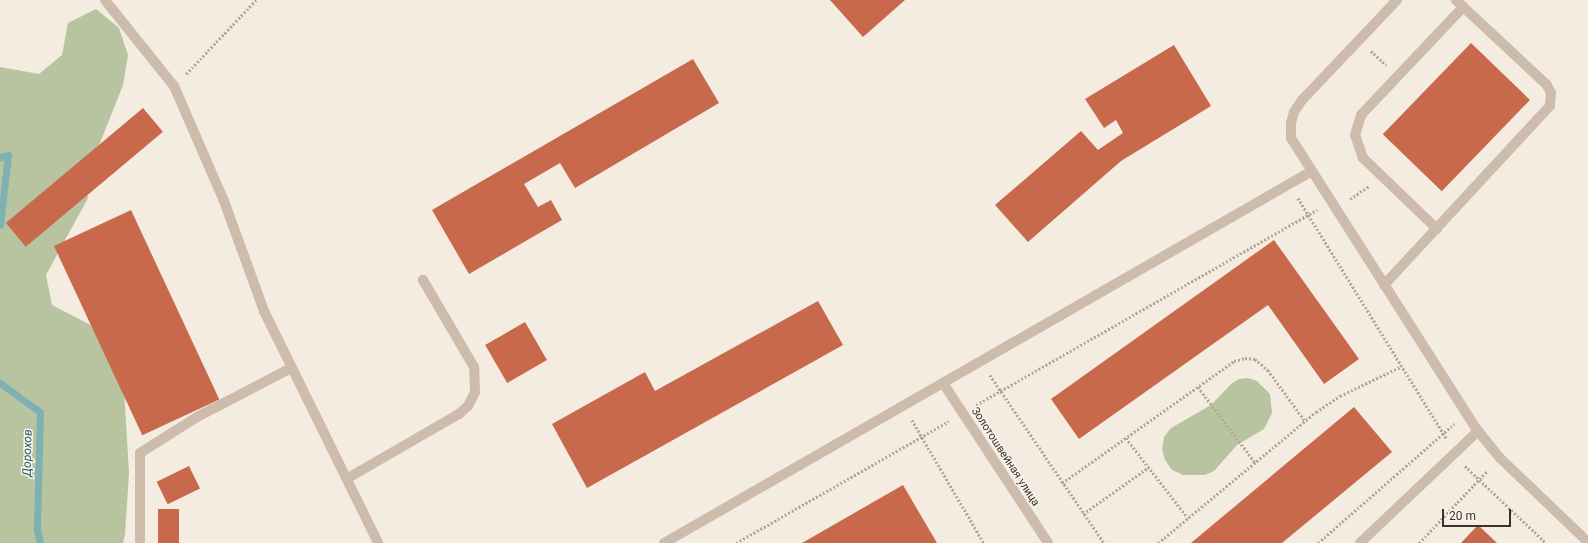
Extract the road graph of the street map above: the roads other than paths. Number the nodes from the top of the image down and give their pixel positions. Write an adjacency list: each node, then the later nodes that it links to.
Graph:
1 (105, 0): 9 (street)
2 (1397, 0): 5 (street)
3 (1456, 0): 4 (street)
4 (1463, 7): 6 (street); 6 (street)
5 (1312, 171): 8 (street); 10 (street)
6 (1437, 229): 8 (street)
7 (423, 280): 12 (street)
8 (1384, 285): 11 (street)
9 (291, 368): 12 (street); 14 (street)
10 (943, 383): 16 (street); 17 (street, Золотошвейная улица)
11 (1478, 431): 13 (street); 18 (street)
12 (348, 478): 15 (street)
13 (1588, 542)
14 (140, 543)
15 (378, 543)
16 (664, 543)
17 (1048, 543)
18 (1360, 543)

